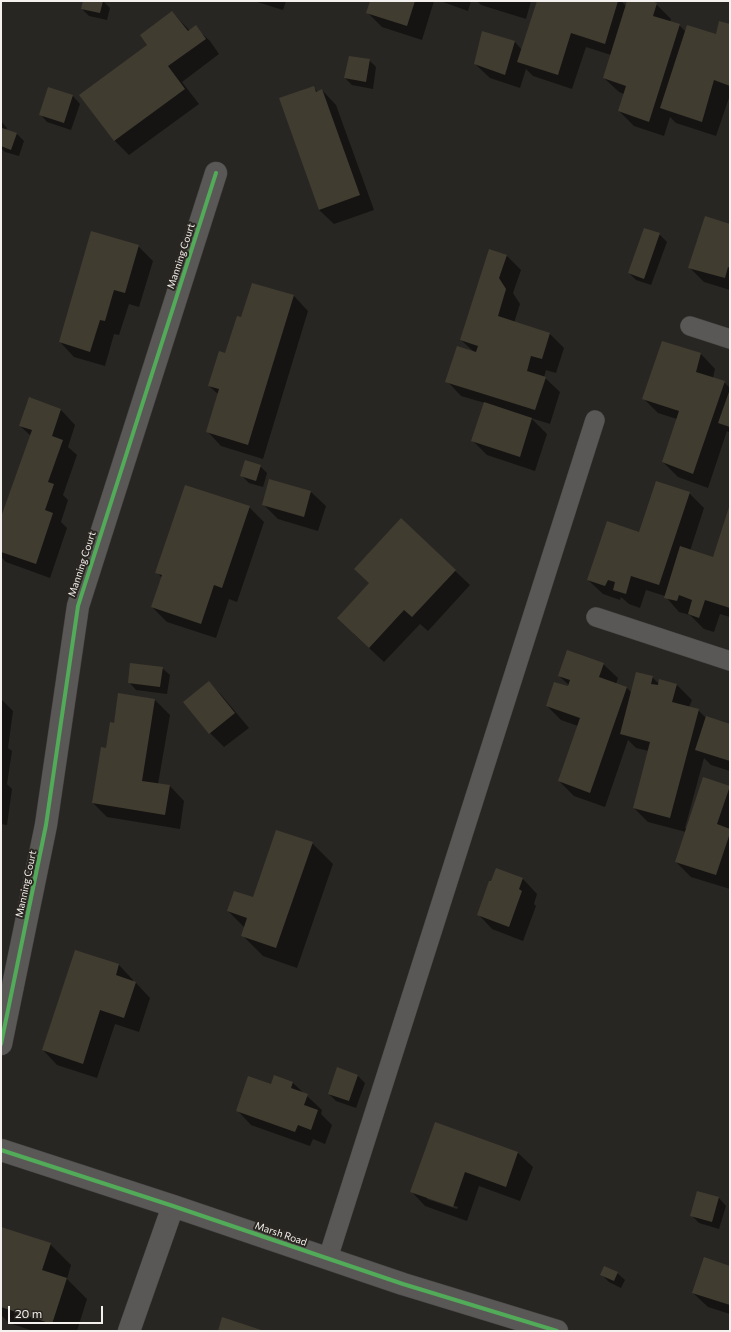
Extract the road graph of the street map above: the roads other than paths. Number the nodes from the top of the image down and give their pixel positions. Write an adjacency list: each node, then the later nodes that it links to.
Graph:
1 (216, 173): 7 (street, Manning Court)
2 (690, 326): 3 (lane)
3 (730, 339)
4 (595, 420): 10 (lane)
5 (596, 617): 6 (lane)
6 (730, 661)
7 (1, 1044)
8 (1, 1150): 9 (street, Marsh Road)
9 (173, 1206): 10 (street, Marsh Road); 11 (street)
10 (328, 1258): 12 (street, Marsh Road)
11 (129, 1331)
12 (557, 1331)

